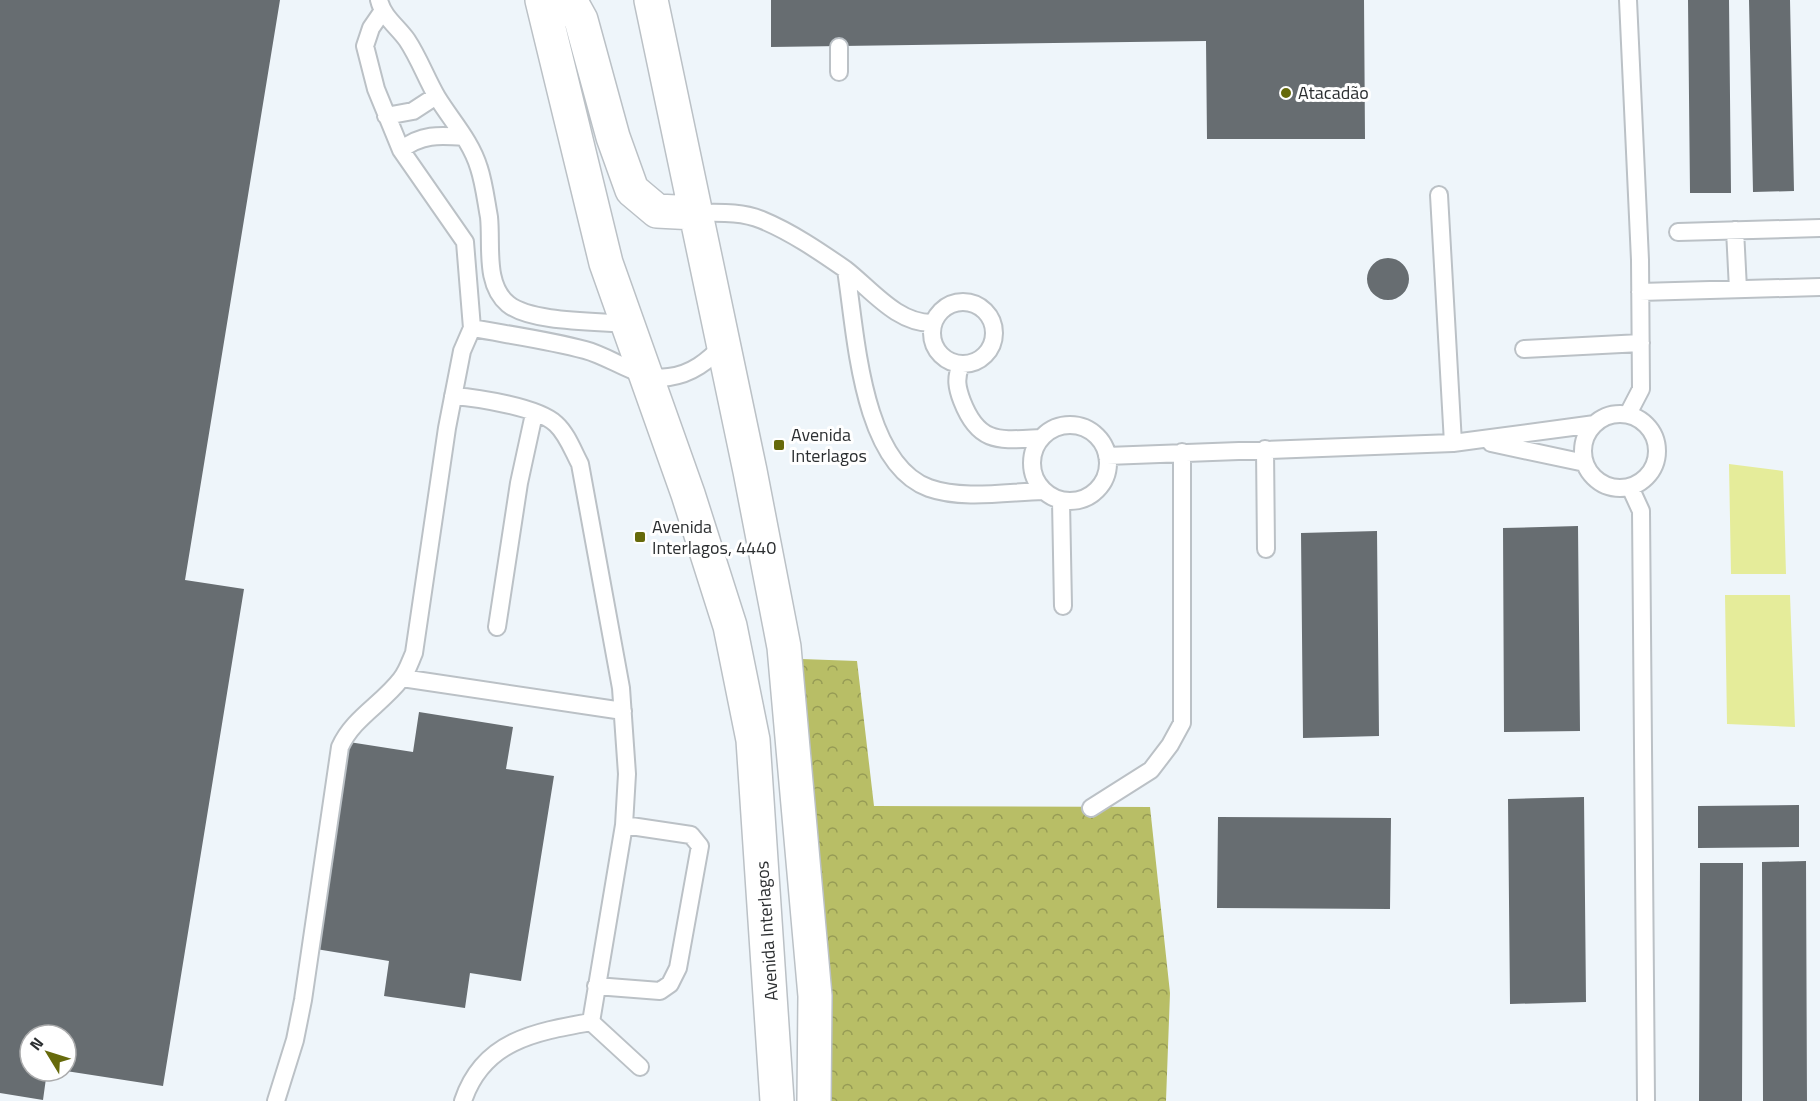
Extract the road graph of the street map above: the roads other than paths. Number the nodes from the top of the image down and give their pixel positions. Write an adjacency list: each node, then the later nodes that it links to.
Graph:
1 (542, 0): 22 (main road, Avenida Interlagos)
2 (570, 0): 13 (main road)
3 (651, 0): 13 (main road)
4 (1628, 0): 20 (lane)
5 (380, 6): 8 (lane); 9 (lane)
6 (839, 47): 7 (lane)
7 (839, 72)
8 (436, 96): 9 (lane); 10 (lane)
9 (386, 116): 11 (lane)
10 (464, 137): 11 (lane); 22 (lane)
11 (401, 150): 23 (lane)
12 (1439, 195): 35 (lane)
13 (695, 213): 17 (lane); 25 (main road)
14 (1820, 228): 15 (lane)
15 (1735, 230): 16 (lane); 19 (lane)
16 (1678, 232)
17 (846, 270): 21 (lane); 41 (lane)
18 (1820, 287): 19 (lane)
19 (1738, 289): 20 (lane)
20 (1640, 292): 24 (lane)
21 (933, 323): 27 (lane); 27 (lane)
22 (629, 324): 28 (main road, Avenida Interlagos)
23 (472, 328): 28 (lane); 29 (lane)
24 (1641, 344): 26 (lane); 31 (lane)
25 (723, 345): 28 (lane); 56 (main road)
26 (1524, 350)
27 (961, 365): 33 (lane)
28 (645, 374): 55 (main road, Avenida Interlagos)
29 (453, 396): 30 (lane); 46 (lane)
30 (534, 414): 45 (lane); 47 (lane)
31 (1628, 414): 32 (lane); 40 (lane)
32 (1595, 424): 34 (lane); 39 (lane)
33 (1041, 438): 38 (lane); 41 (lane)
34 (1481, 441): 35 (lane); 39 (lane)
35 (1454, 443): 36 (lane)
36 (1265, 449): 37 (lane); 43 (lane)
37 (1182, 452): 38 (lane); 48 (lane)
38 (1107, 456): 42 (lane)
39 (1585, 463): 40 (lane)
40 (1630, 487): 57 (lane)
41 (1043, 491): 42 (lane)
42 (1061, 501): 44 (lane)
43 (1266, 549)
44 (1063, 606)
45 (497, 627)
46 (402, 678): 47 (lane); 53 (lane)
47 (622, 711): 49 (lane)
48 (1091, 808)
49 (624, 825): 50 (lane); 50 (lane)
50 (596, 986): 51 (lane)
51 (591, 1022): 52 (lane); 54 (lane)
52 (640, 1067)
53 (276, 1101)
54 (463, 1101)
55 (777, 1101)
56 (814, 1101)
57 (1646, 1101)

